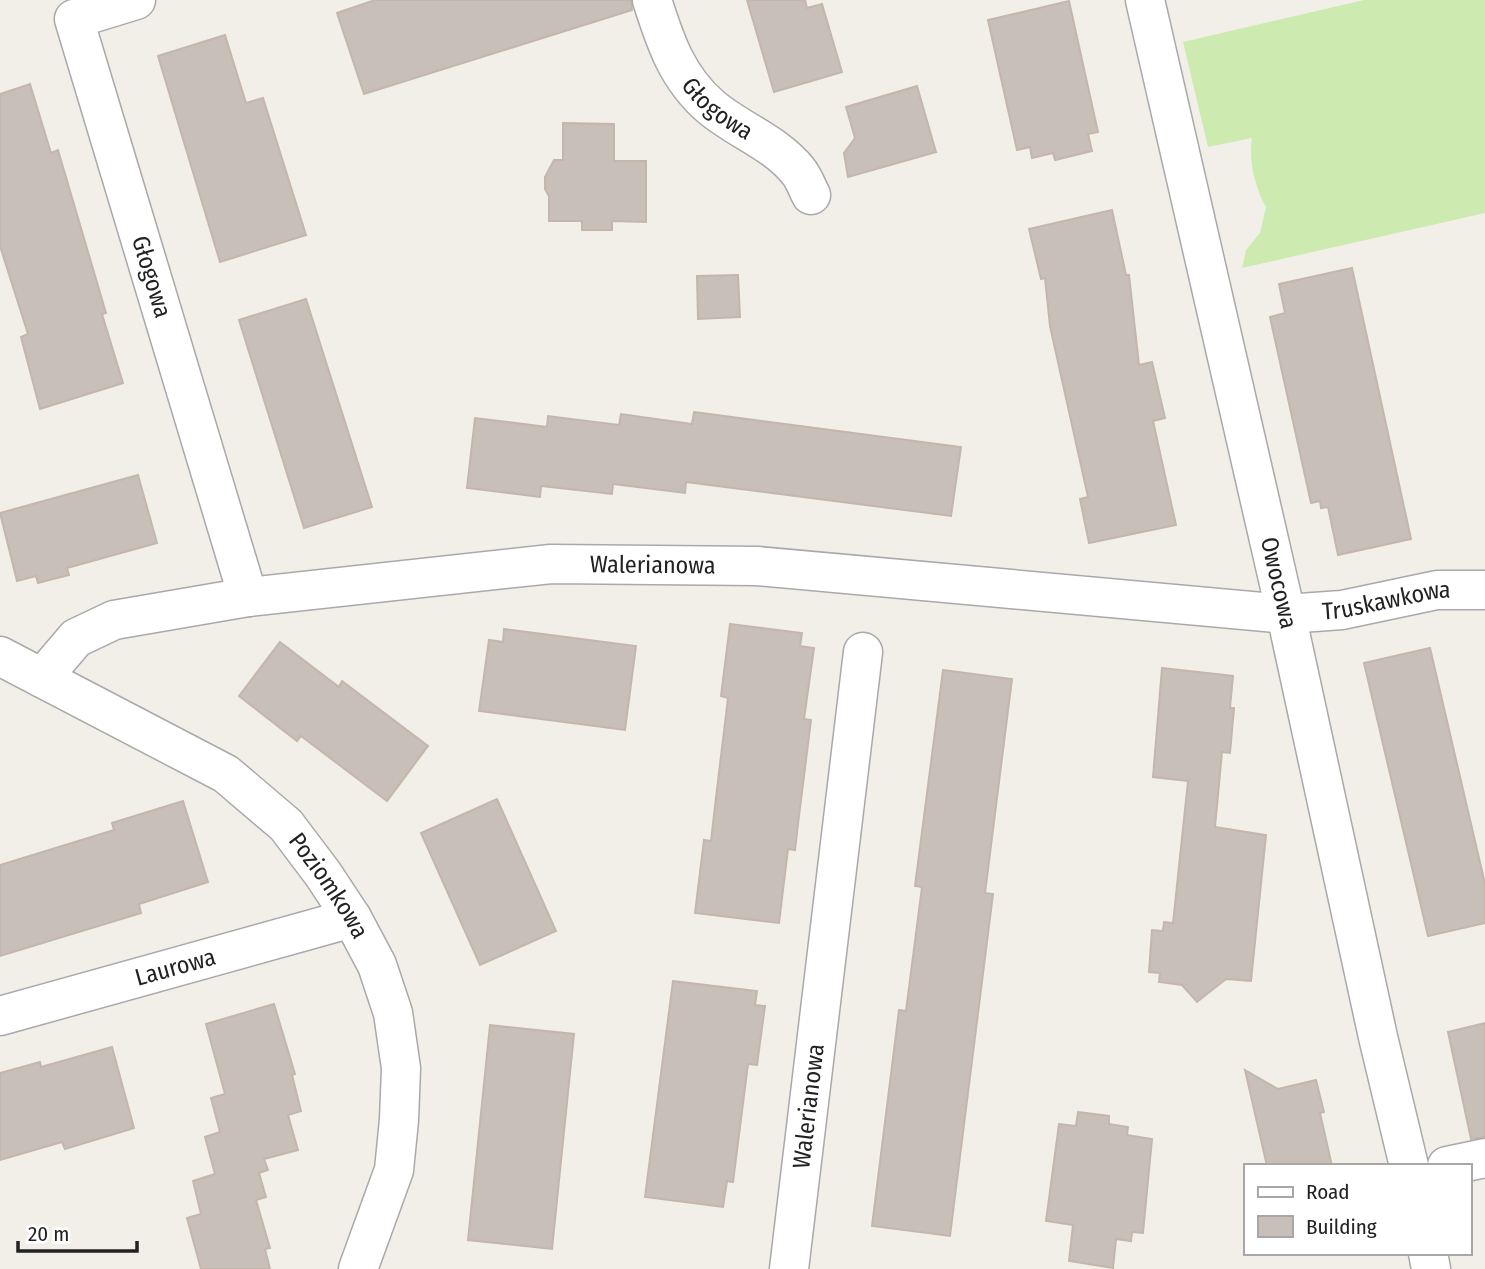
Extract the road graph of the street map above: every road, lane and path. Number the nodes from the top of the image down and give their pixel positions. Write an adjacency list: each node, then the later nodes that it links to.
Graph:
1 (136, 0): 6 (street, Głogowa)
2 (652, 0): 4 (street, Głogowa)
3 (1145, 0): 7 (street, Owocowa)
4 (811, 195)
5 (1485, 590): 7 (street, Truskawkowa)
6 (248, 597): 7 (street, Walerianowa); 10 (street, Walerianowa)
7 (1286, 614): 14 (street, Owocowa)
8 (863, 652): 17 (street, Walerianowa)
9 (0, 656): 10 (street, Poziomkowa)
10 (42, 678): 11 (street, Poziomkowa)
11 (352, 918): 12 (street, Laurowa); 16 (street, Poziomkowa)
12 (0, 1016)
13 (1485, 1158): 15 (street)
14 (1409, 1164)
15 (1456, 1164)
16 (358, 1269)
17 (789, 1269)

